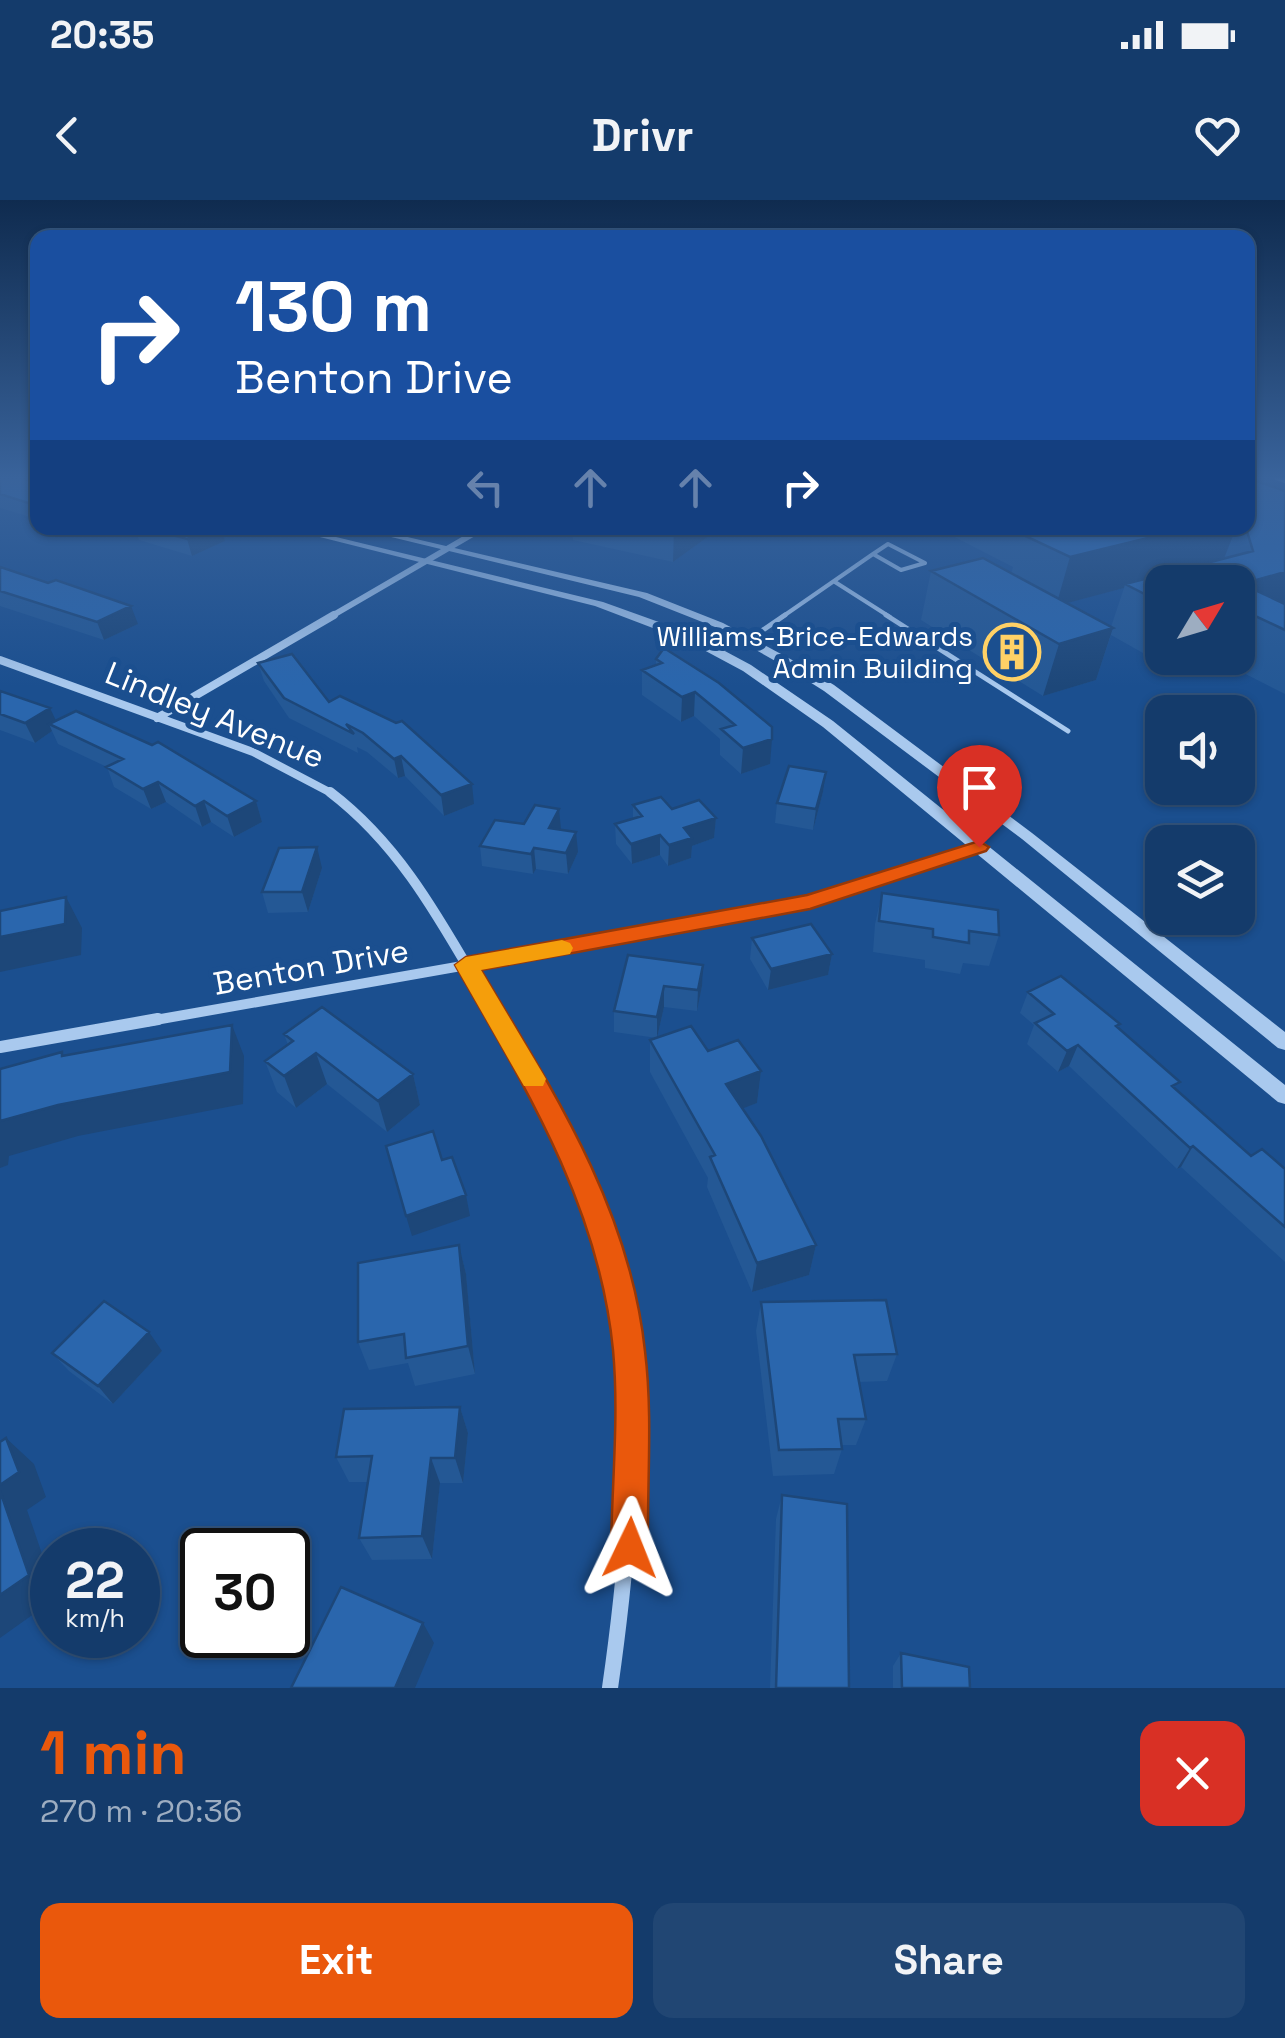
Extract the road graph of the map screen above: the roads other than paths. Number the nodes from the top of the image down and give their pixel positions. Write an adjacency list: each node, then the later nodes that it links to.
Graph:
1 (368, 547): 7 (street)
2 (447, 547): 7 (street)
3 (449, 547): 9 (street)
4 (883, 547): 6 (lane)
5 (895, 547): 6 (lane)
6 (874, 554): 8 (lane)
7 (423, 561): 10 (street); 12 (street)
8 (835, 582): 9 (lane); 13 (lane)
9 (747, 641): 10 (lane); 16 (street)
10 (716, 650): 14 (street)
11 (0, 660): 12 (street, Lindley Avenue)
12 (157, 718): 15 (street, Lindley Avenue)
13 (1068, 730)
14 (979, 847): 15 (street, Benton Drive); 18 (street)
15 (466, 965): 17 (street, Benton Drive); 19 (street, Lindley Avenue)
16 (1285, 1043)
17 (0, 1047)
18 (1285, 1096)
19 (610, 1688)

